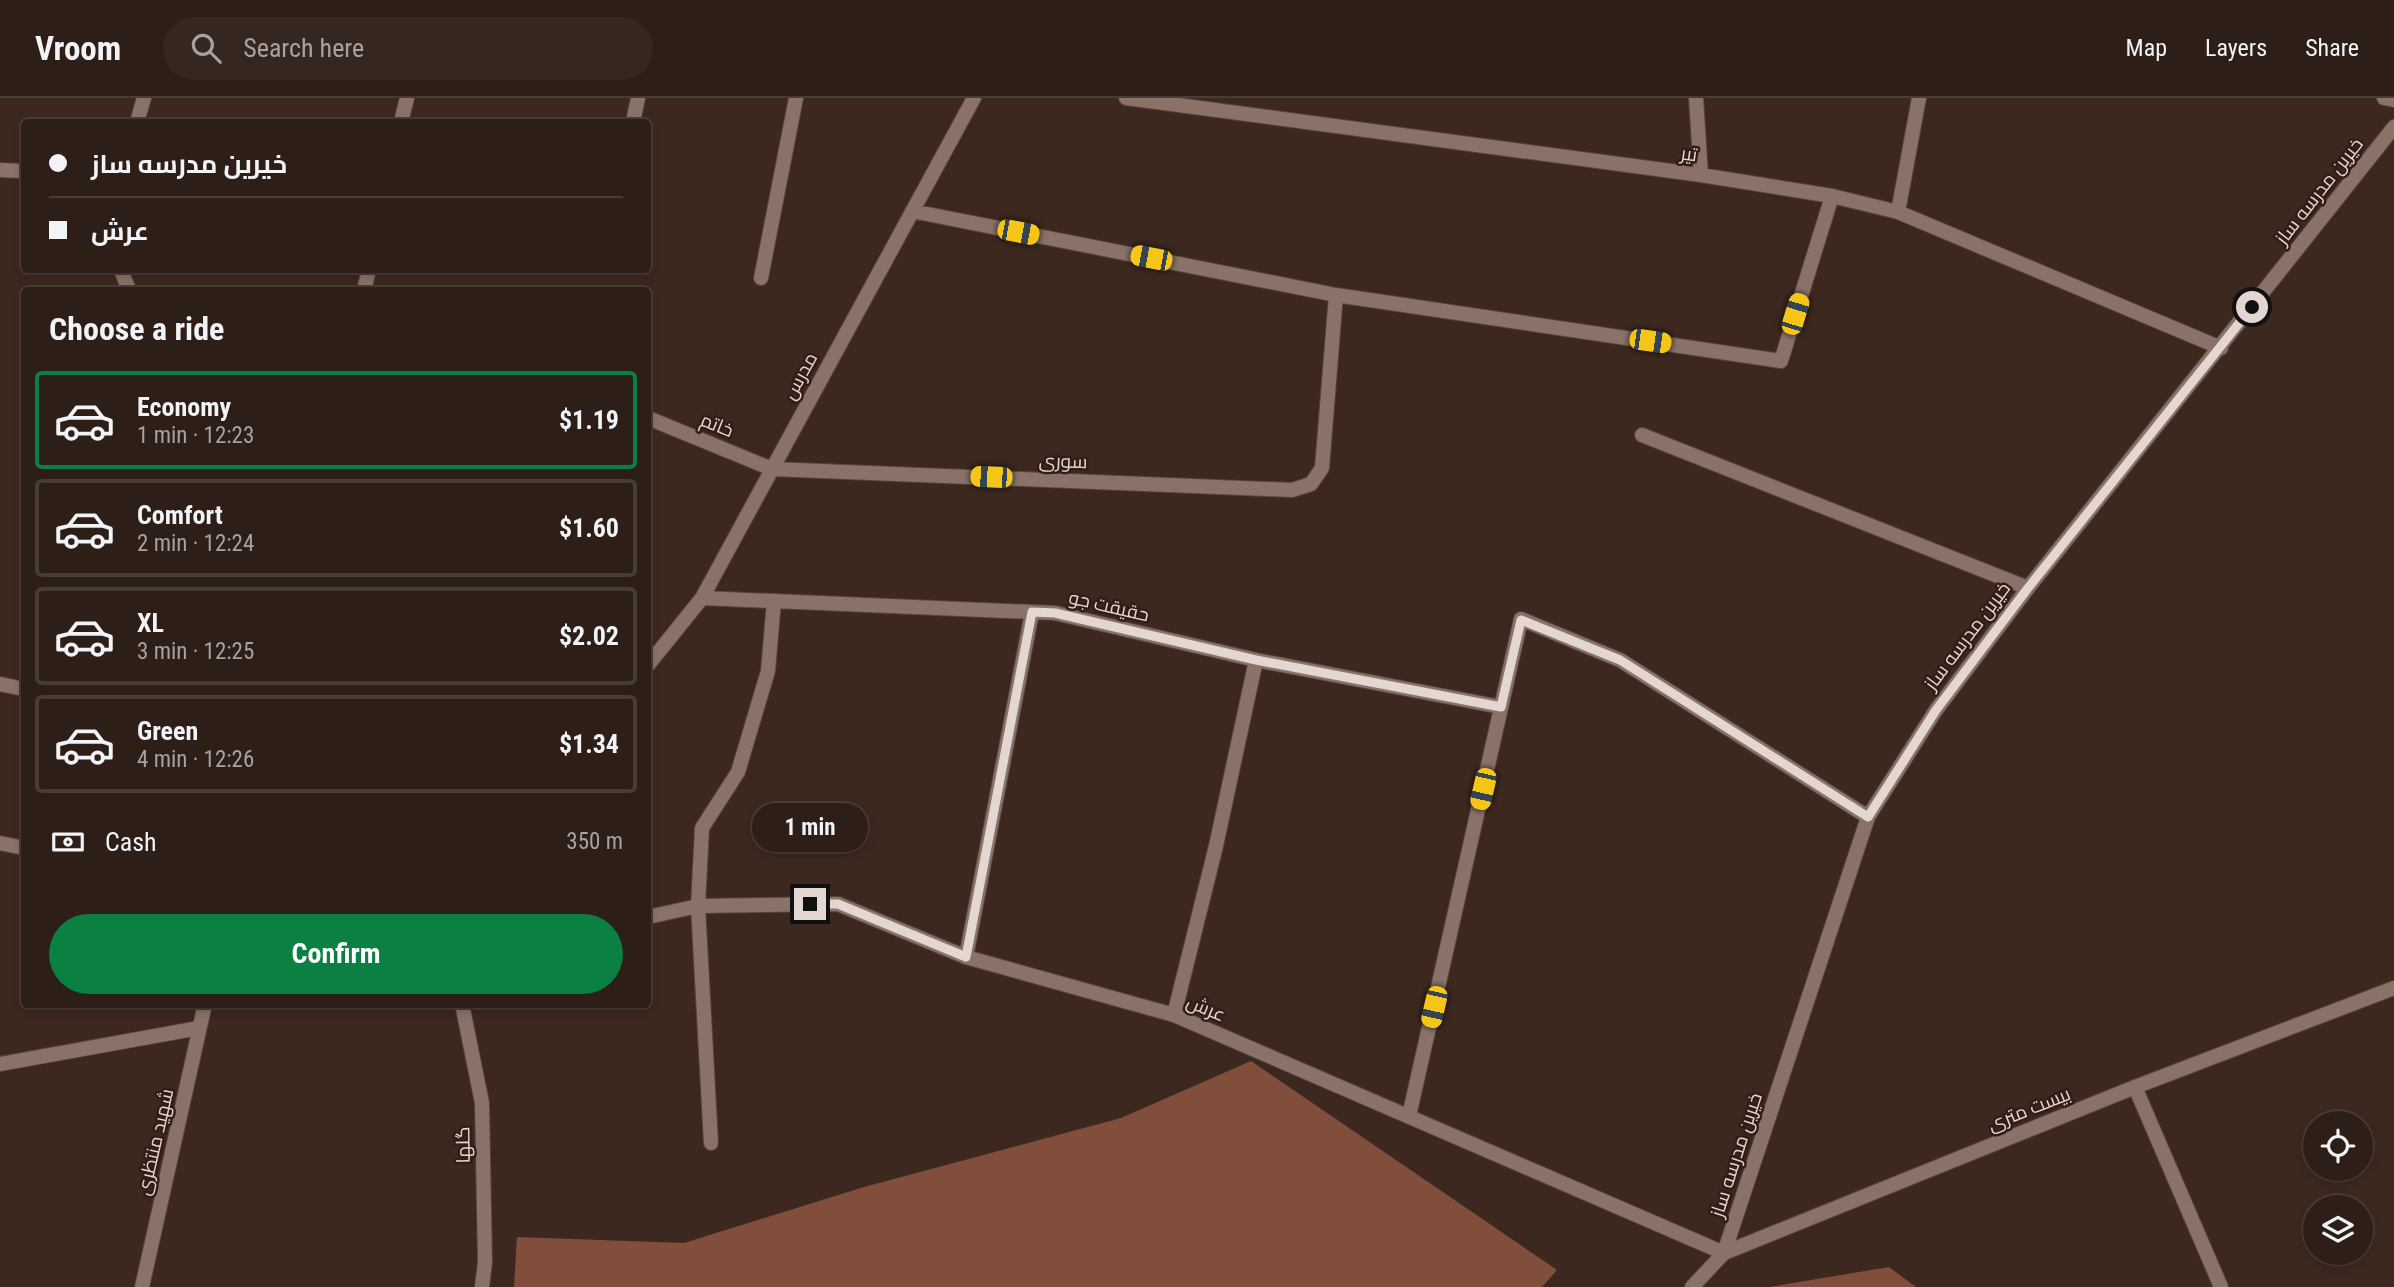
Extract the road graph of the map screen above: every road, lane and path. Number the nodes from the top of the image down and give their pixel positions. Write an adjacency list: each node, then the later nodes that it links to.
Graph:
1 (144, 98): 11 (street)
2 (407, 98): 12 (street)
3 (638, 98): 13 (street)
4 (796, 98): 21 (street)
5 (974, 98): 19 (street, مدرس)
6 (1126, 98): 17 (street, تیر)
7 (1696, 98): 17 (street)
8 (1919, 98): 20 (street)
9 (2384, 98): 10 (street)
10 (2394, 100)
11 (138, 119)
12 (402, 119)
13 (634, 119)
14 (2394, 127): 23 (street, خیرین مدرسه ساز)
15 (0, 170): 16 (street)
16 (21, 171)
17 (1701, 175): 18 (street, تیر)
18 (1832, 196): 20 (street, تیر); 22 (street)
19 (912, 211): 22 (street); 26 (street, مدرس)
20 (1898, 212): 23 (street, تیر)
21 (761, 278)
22 (1336, 295): 26 (street, سوری)
23 (2221, 348): 27 (street, خیرین مدرسه ساز)
24 (651, 419): 26 (street, خاتم)
25 (1642, 435): 27 (street)
26 (772, 469): 28 (street, مدرس)
27 (2028, 588): 36 (street, خیرین مدرسه ساز)
28 (702, 598): 29 (street, حقیقت جو); 32 (street, مدرس)
29 (774, 601): 30 (street, حقیقت جو); 39 (street)
30 (1032, 612): 31 (street, حقیقت جو); 41 (street)
31 (1256, 660): 35 (street, حقیقت جو); 45 (street)
32 (651, 661)
33 (0, 684): 34 (street)
34 (21, 688)
35 (1501, 707): 36 (street); 49 (street)
36 (1868, 817): 51 (street, خیرین مدرسه ساز)
37 (0, 843): 38 (street)
38 (21, 847)
39 (698, 906): 40 (street, عرش); 41 (street, عرش); 50 (street)
40 (651, 916)
41 (966, 957): 45 (street, عرش)
42 (2394, 988): 48 (street, بیست متری)
43 (204, 1008): 46 (street, شهید منتظری)
44 (463, 1008): 53 (street, گلها)
45 (1174, 1014): 49 (street, عرش)
46 (200, 1028): 47 (street); 52 (street, شهید منتظری)
47 (0, 1064)
48 (2134, 1087): 51 (street, بیست متری); 55 (street)
49 (1409, 1116): 51 (street, عرش)
50 (711, 1143)
51 (1724, 1253): 54 (street, بیست متری)
52 (142, 1287)
53 (482, 1287)
54 (1692, 1287)
55 (2221, 1287)

